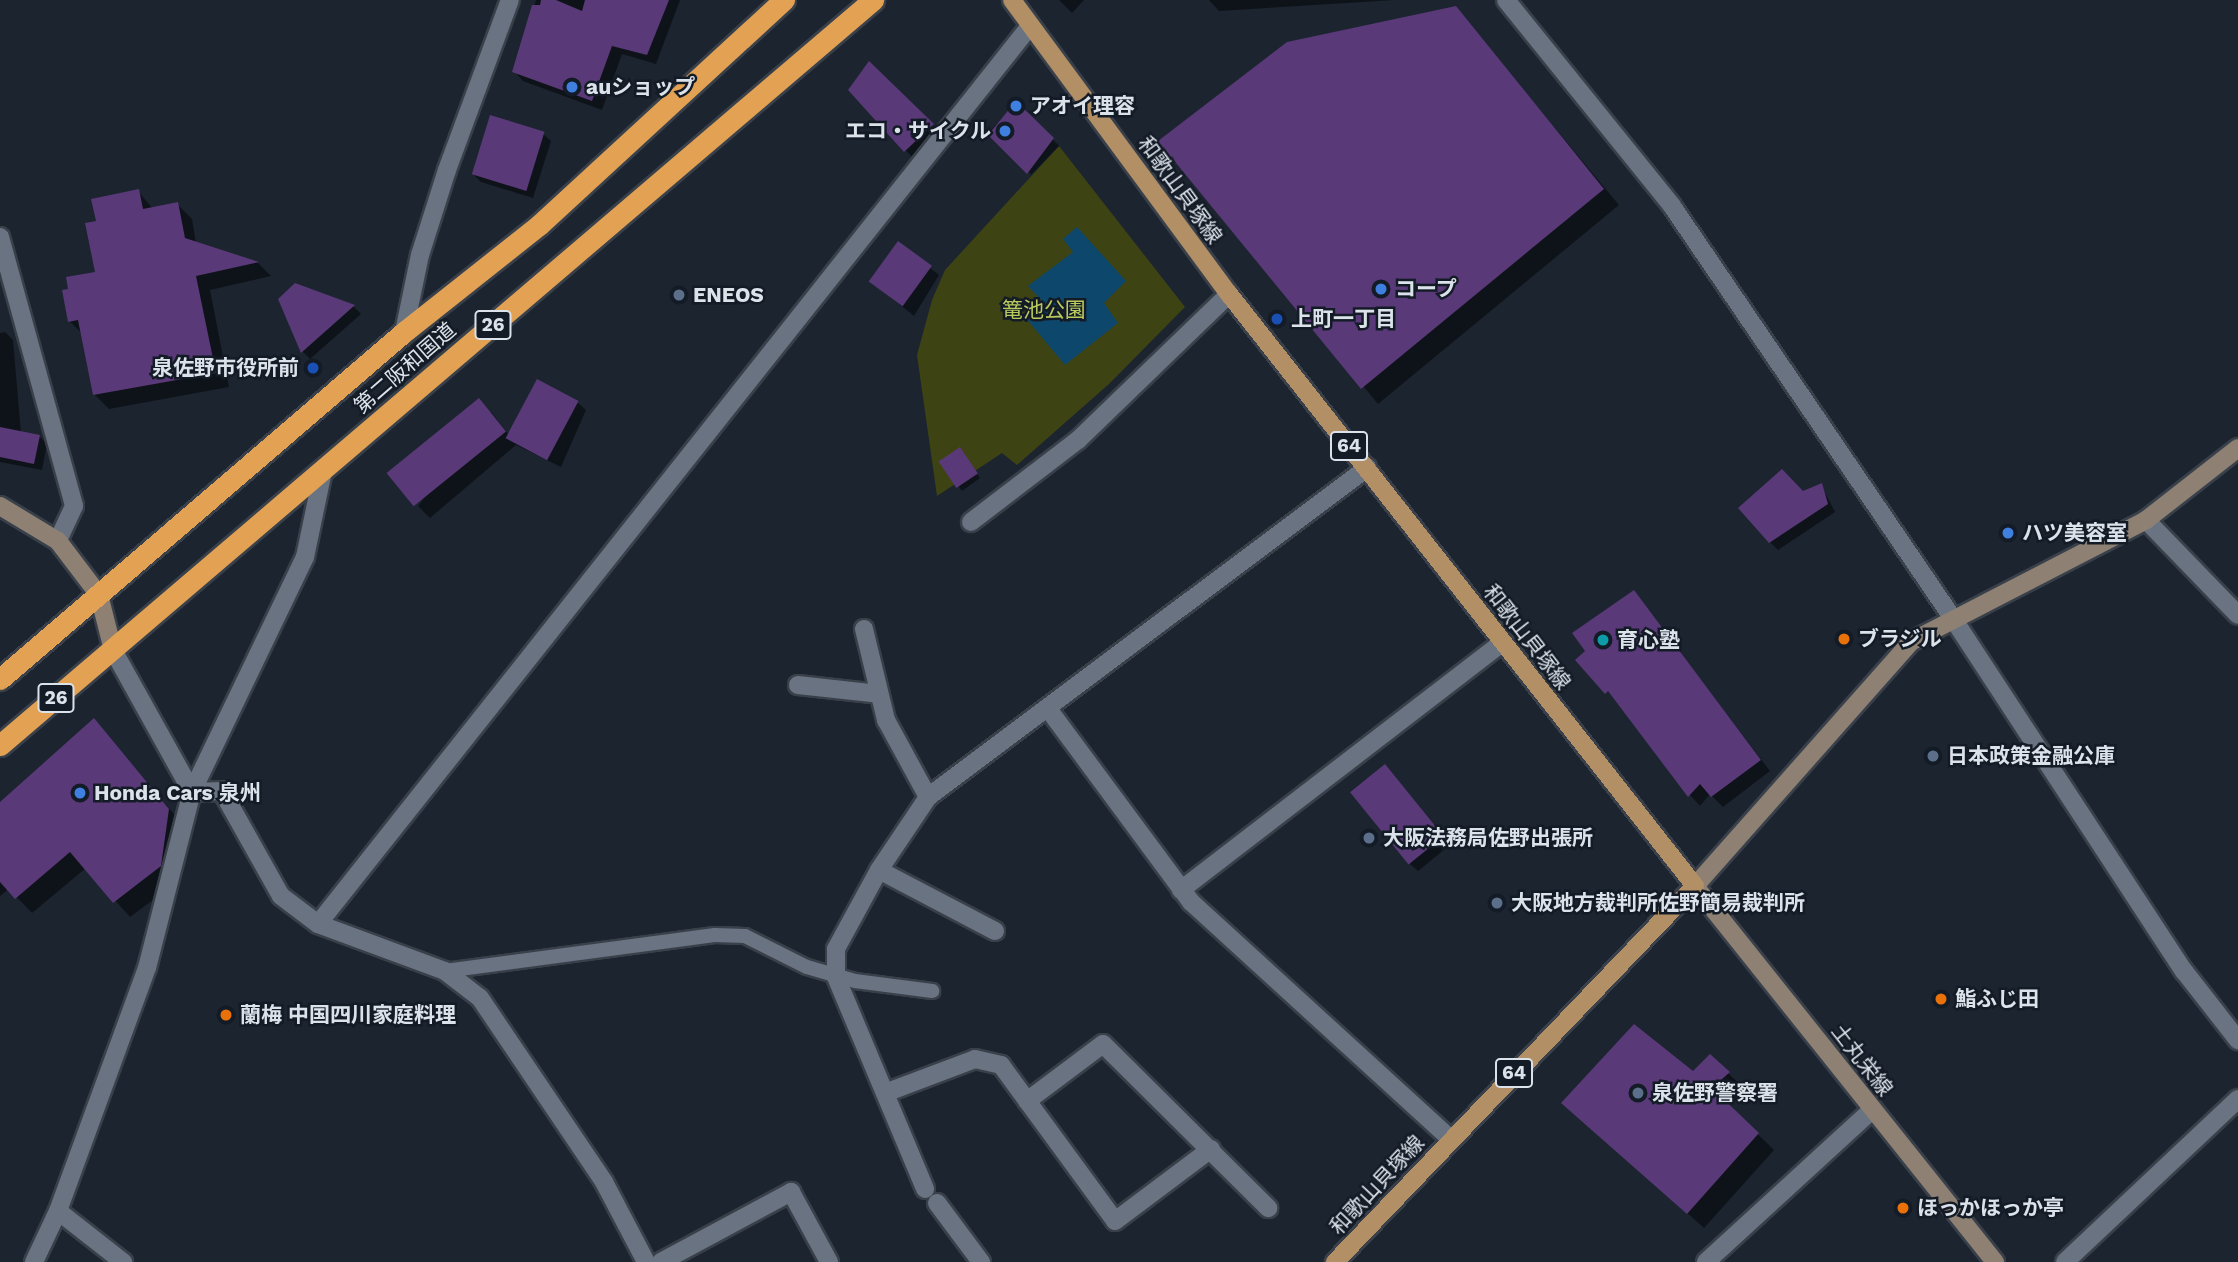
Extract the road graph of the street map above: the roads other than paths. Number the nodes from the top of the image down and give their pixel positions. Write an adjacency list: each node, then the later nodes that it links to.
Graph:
1 (510, 0): 9 (street)
2 (784, 0): 9 (highway, 第二阪和国道 / 26)
3 (873, 0): 12 (highway, 第二阪和国道 / 26)
4 (1012, 0): 6 (main road, 和歌山貝塚線 / 64)
5 (1506, 0): 19 (street)
6 (1030, 26): 8 (main road, 和歌山貝塚線 / 64); 33 (street)
7 (0, 237): 16 (street)
8 (1229, 294): 11 (main road, 和歌山貝塚線 / 64); 15 (street)
9 (404, 332): 17 (highway, 第二阪和国道 / 26)
10 (2238, 448): 14 (street)
11 (1367, 468): 21 (main road, 和歌山貝塚線 / 64); 26 (street)
12 (323, 471): 22 (highway, 第二阪和国道 / 26); 28 (street)
13 (0, 506): 16 (street)
14 (2146, 520): 18 (street); 19 (street)
15 (971, 522)
16 (58, 541): 17 (street)
17 (99, 595): 22 (street); 23 (highway, 第二阪和国道 / 26)
18 (2238, 615)
19 (1954, 620): 31 (street); 38 (street)
20 (864, 629): 25 (street)
21 (1502, 643): 31 (main road, 和歌山貝塚線 / 64); 32 (street)
22 (113, 650): 27 (highway, 第二阪和国道 / 26); 28 (street)
23 (0, 679)
24 (798, 685): 25 (street)
25 (879, 694): 29 (street)
26 (1049, 710): 29 (street); 32 (street)
27 (0, 745)
28 (192, 792): 33 (street); 46 (street)
29 (928, 797): 30 (street)
30 (879, 870): 34 (street); 36 (street)
31 (1695, 886): 42 (street, 土丸栄線); 43 (main road, 和歌山貝塚線 / 64)
32 (1181, 890): 43 (street)
33 (318, 924): 35 (street)
34 (995, 931)
35 (445, 971): 36 (lane); 49 (street)
36 (836, 976): 37 (lane); 39 (street)
37 (932, 991)
38 (2238, 1040)
39 (885, 1093): 41 (street); 52 (street)
40 (2238, 1099): 56 (street)
41 (1027, 1101): 44 (street); 44 (street)
42 (1872, 1110): 54 (street); 55 (street, 土丸栄線)
43 (1451, 1139): 53 (main road, 和歌山貝塚線 / 64)
44 (1211, 1149): 45 (street)
45 (1268, 1208)
46 (58, 1211): 47 (street); 48 (street)
47 (34, 1262)
48 (123, 1262)
49 (646, 1262)
50 (661, 1262): 51 (street)
51 (829, 1262)
52 (981, 1262)
53 (1335, 1262)
54 (1706, 1262)
55 (1995, 1262)
56 (2065, 1262)

